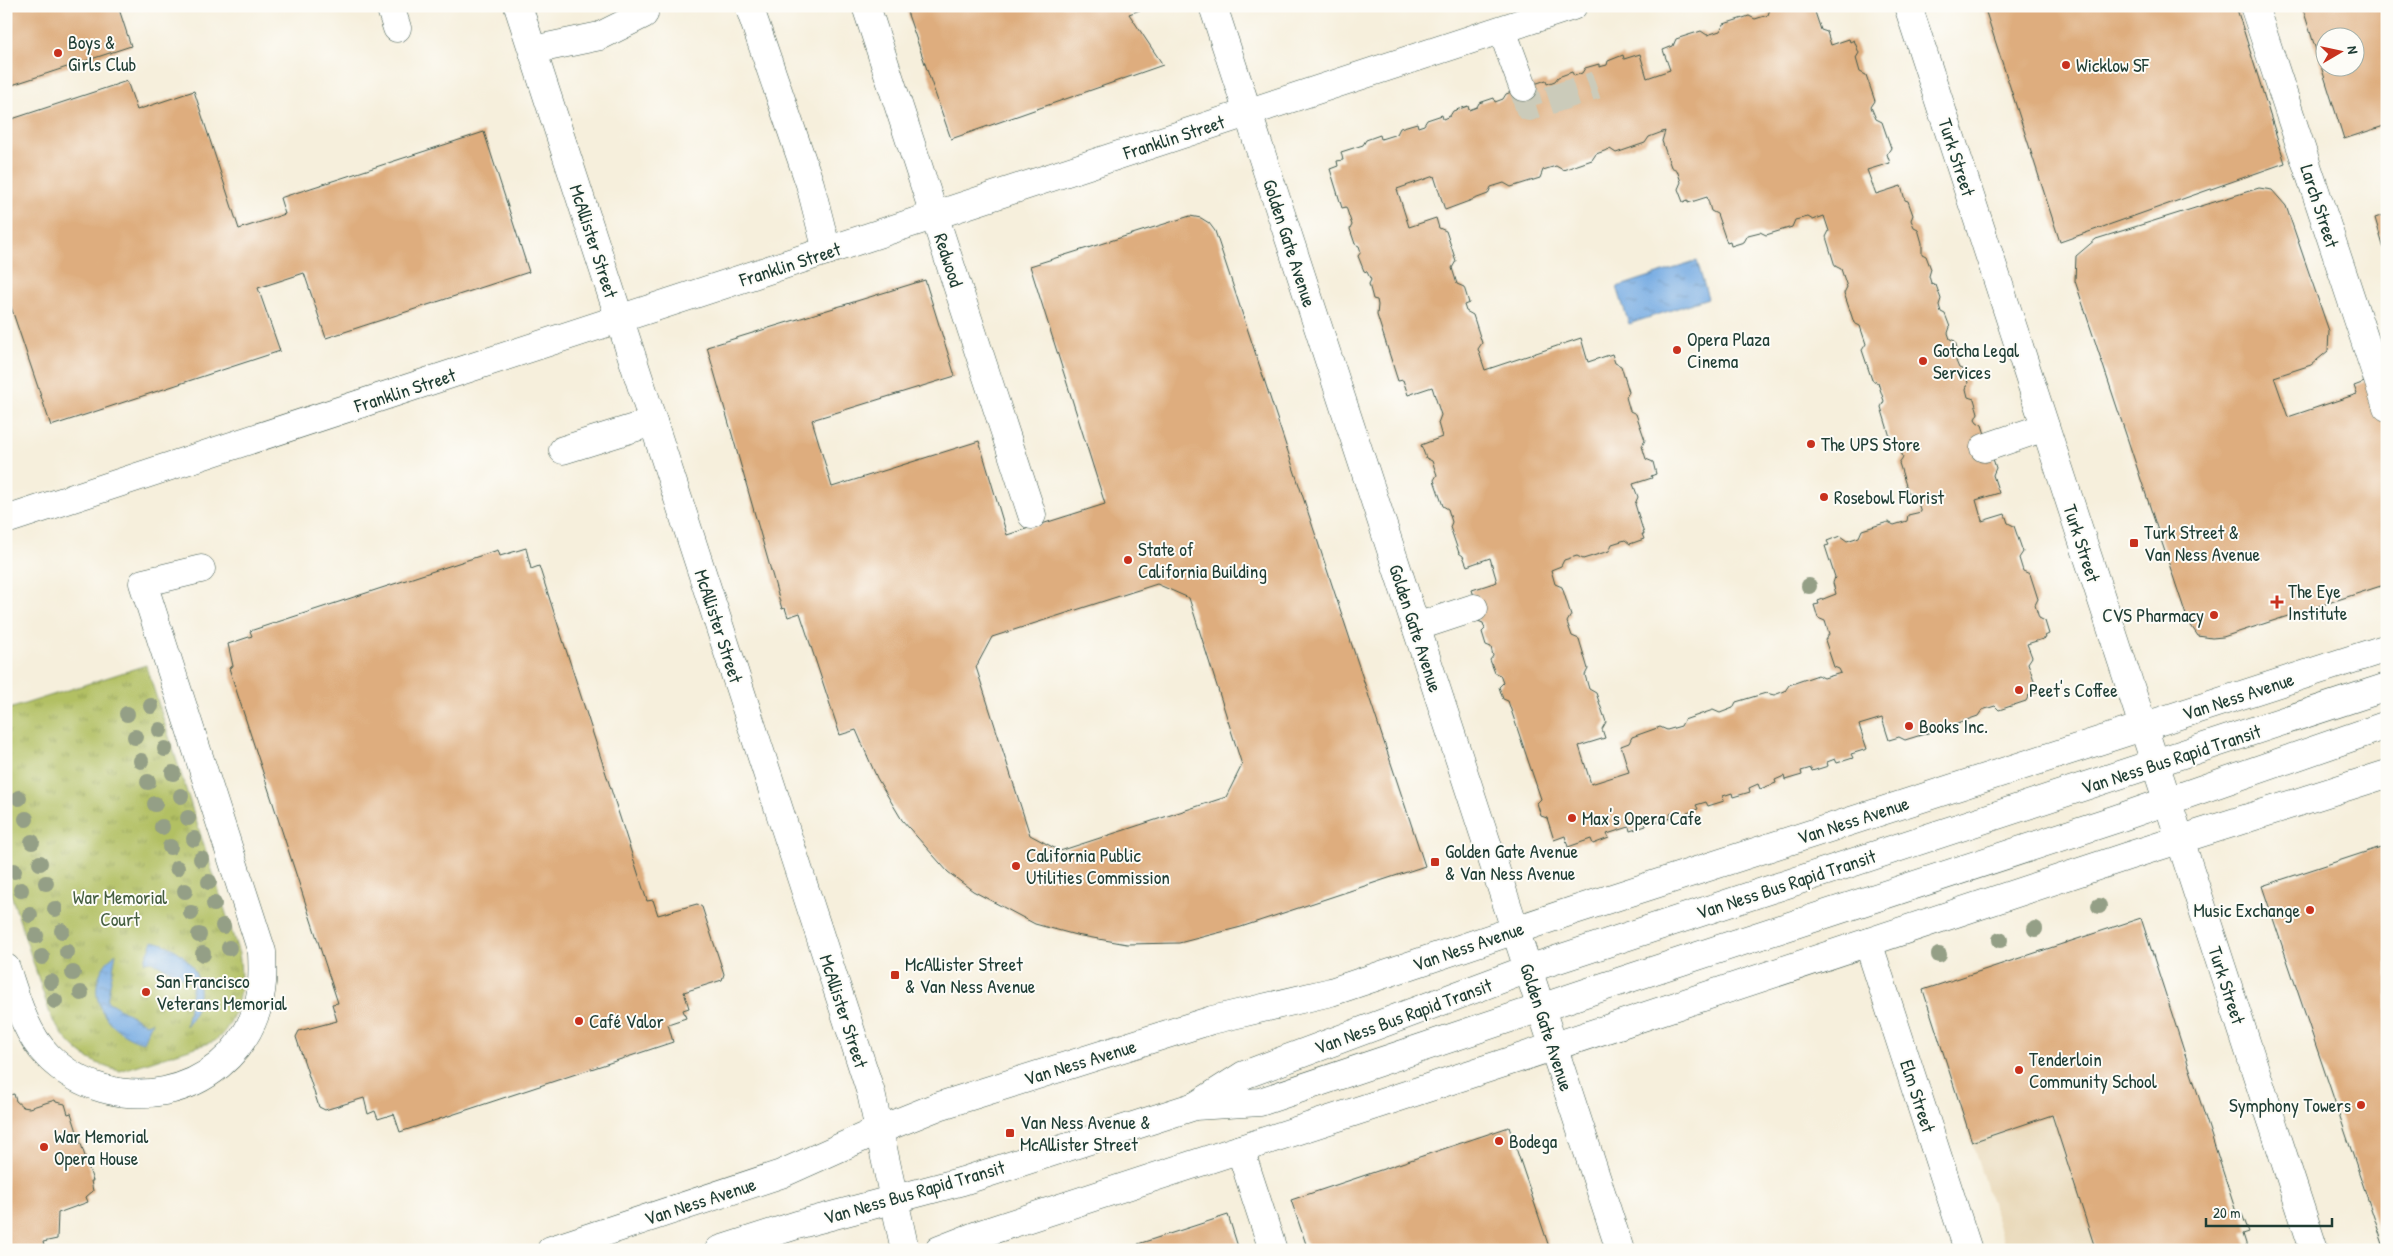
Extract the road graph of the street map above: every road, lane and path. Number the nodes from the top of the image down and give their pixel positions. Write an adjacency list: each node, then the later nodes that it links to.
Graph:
1 (518, 6): 10 (main road, McAllister Street)
2 (642, 6): 10 (main road)
3 (749, 6): 14 (main road)
4 (866, 6): 13 (main road, Redwood)
5 (1213, 6): 12 (main road, Golden Gate Avenue)
6 (1908, 6): 18 (main road, Turk Street)
7 (2254, 6): 16 (main road, Larch Street)
8 (1563, 8): 9 (main road, Franklin Street)
9 (1502, 30): 11 (main road); 12 (main road, Franklin Street)
10 (533, 50): 15 (main road, McAllister Street)
11 (1523, 87)
12 (1248, 112): 13 (main road, Franklin Street); 25 (main road, Golden Gate Avenue)
13 (934, 216): 14 (main road, Franklin Street); 21 (main road, Redwood)
14 (828, 251): 15 (main road, Franklin Street)
15 (620, 320): 17 (main road, McAllister Street); 22 (main road, Franklin Street)
16 (2387, 407)
17 (653, 422): 20 (main road); 41 (main road, McAllister Street)
18 (2045, 427): 19 (main road); 29 (main road, Turk Street)
19 (1984, 448)
20 (563, 450)
21 (1032, 515)
22 (6, 520)
23 (201, 569): 36 (main road)
24 (1474, 608): 25 (main road)
25 (1416, 627): 34 (main road, Golden Gate Avenue)
26 (2387, 648): 29 (main road, Van Ness Avenue)
27 (2387, 687): 30 (main road, Van Ness Bus Rapid Transit)
28 (2387, 725): 32 (main road, Van Ness Bus Rapid Transit)
29 (2143, 727): 30 (main road, Turk Street); 34 (main road, Van Ness Avenue)
30 (2155, 764): 32 (main road, Turk Street); 37 (main road, Van Ness Bus Rapid Transit)
31 (2387, 774): 33 (main road)
32 (2167, 802): 33 (main road, Turk Street); 38 (main road, Van Ness Bus Rapid Transit)
33 (2180, 840): 35 (main road); 51 (main road, Turk Street)
34 (1516, 930): 37 (main road, Golden Gate Avenue); 41 (main road, Van Ness Avenue)
35 (1868, 942): 39 (main road); 50 (main road, Elm Street)
36 (6, 968)
37 (1528, 969): 38 (main road, Golden Gate Avenue); 40 (main road, Van Ness Bus Rapid Transit)
38 (1541, 1008): 39 (main road, Golden Gate Avenue); 40 (main road, Van Ness Bus Rapid Transit)
39 (1553, 1046): 42 (main road); 49 (main road, Golden Gate Avenue)
40 (1195, 1106): 43 (main road, Van Ness Bus Rapid Transit)
41 (879, 1130): 43 (main road, McAllister Street); 44 (main road, Van Ness Avenue)
42 (1240, 1149): 47 (main road); 48 (main road)
43 (894, 1199): 45 (main road, Van Ness Bus Rapid Transit); 46 (main road, McAllister Street)
44 (552, 1250)
45 (719, 1250)
46 (905, 1250)
47 (939, 1250)
48 (1273, 1250)
49 (1620, 1250)
50 (1968, 1250)
51 (2314, 1250)

